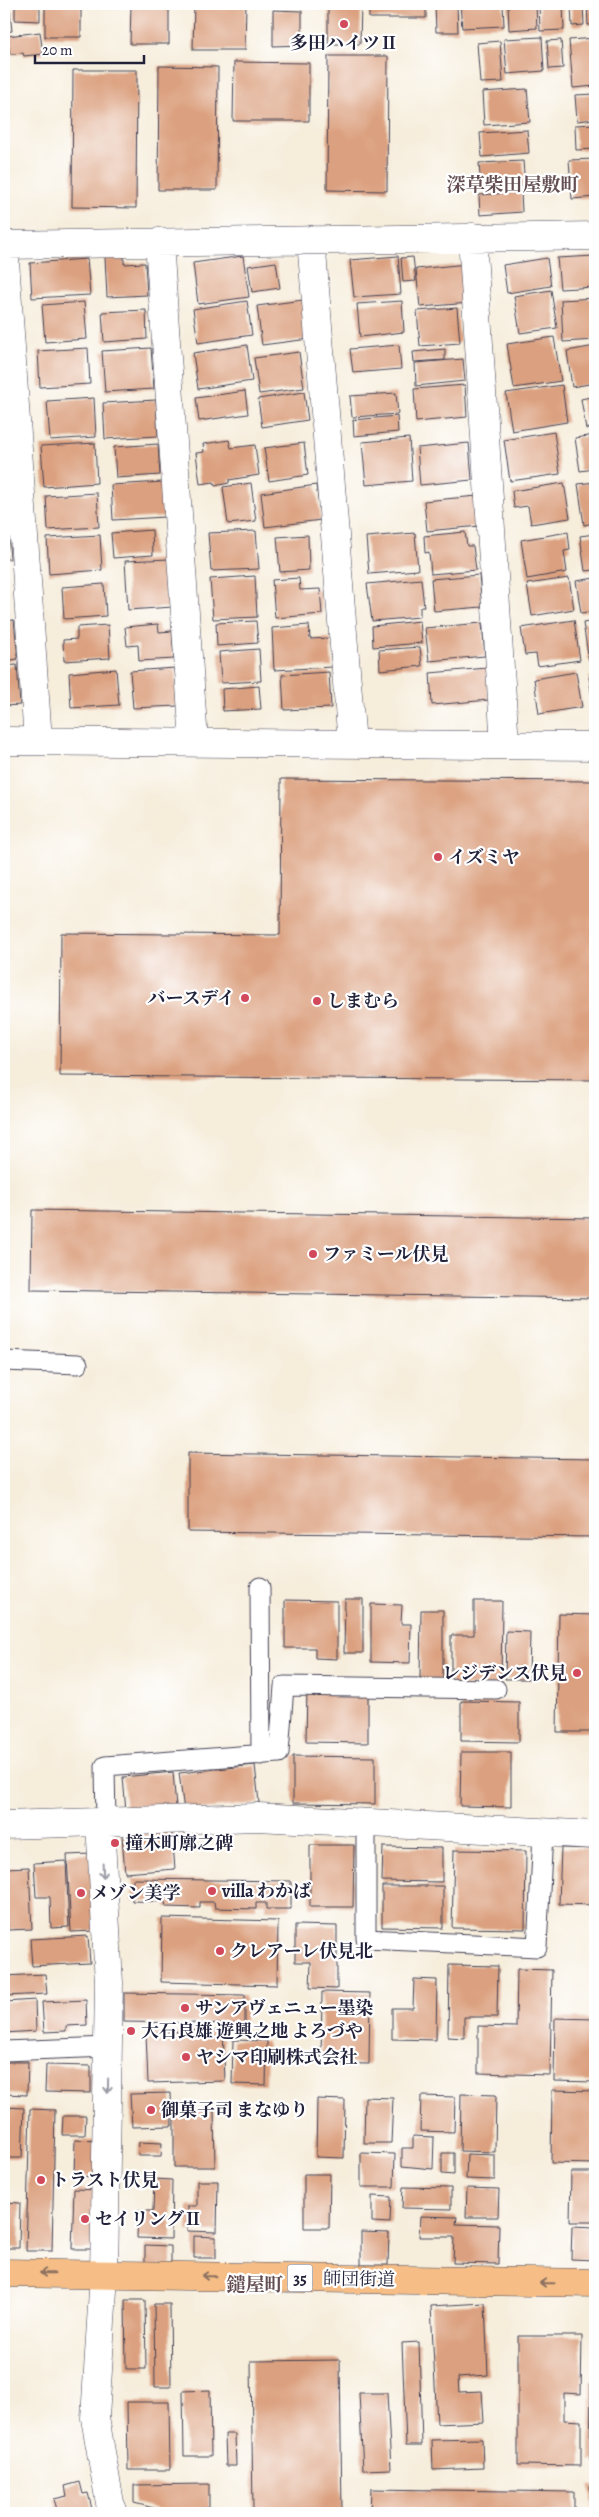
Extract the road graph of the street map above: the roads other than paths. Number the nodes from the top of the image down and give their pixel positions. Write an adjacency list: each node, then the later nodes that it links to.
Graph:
1 (595, 236): 2 (street)
2 (472, 237): 3 (street); 10 (street)
3 (312, 240): 4 (street); 9 (street)
4 (159, 242): 5 (street); 8 (street)
5 (4, 245): 7 (street)
6 (4, 741): 7 (street)
7 (38, 741): 8 (street)
8 (194, 742): 9 (street)
9 (352, 744): 10 (street)
10 (505, 745): 11 (street)
11 (595, 746)
12 (4, 1361): 13 (lane)
13 (78, 1364)
14 (260, 1588): 16 (lane)
15 (496, 1689): 16 (lane)
16 (261, 1754): 17 (lane)
17 (103, 1822): 18 (street); 19 (street); 22 (street, one-way to 22)
18 (366, 1823): 20 (street); 20 (lane)
19 (4, 1825)
20 (544, 1834): 21 (street)
21 (595, 1835)
22 (109, 2048): 23 (lane); 25 (street, one-way to 25)
23 (4, 2051)
24 (4, 2273): 25 (main road, 師団街道 / 35, one-way to 24)
25 (104, 2274): 26 (main road, 師団街道 / 35, one-way to 25); 27 (street)
26 (595, 2284)
27 (114, 2513)

